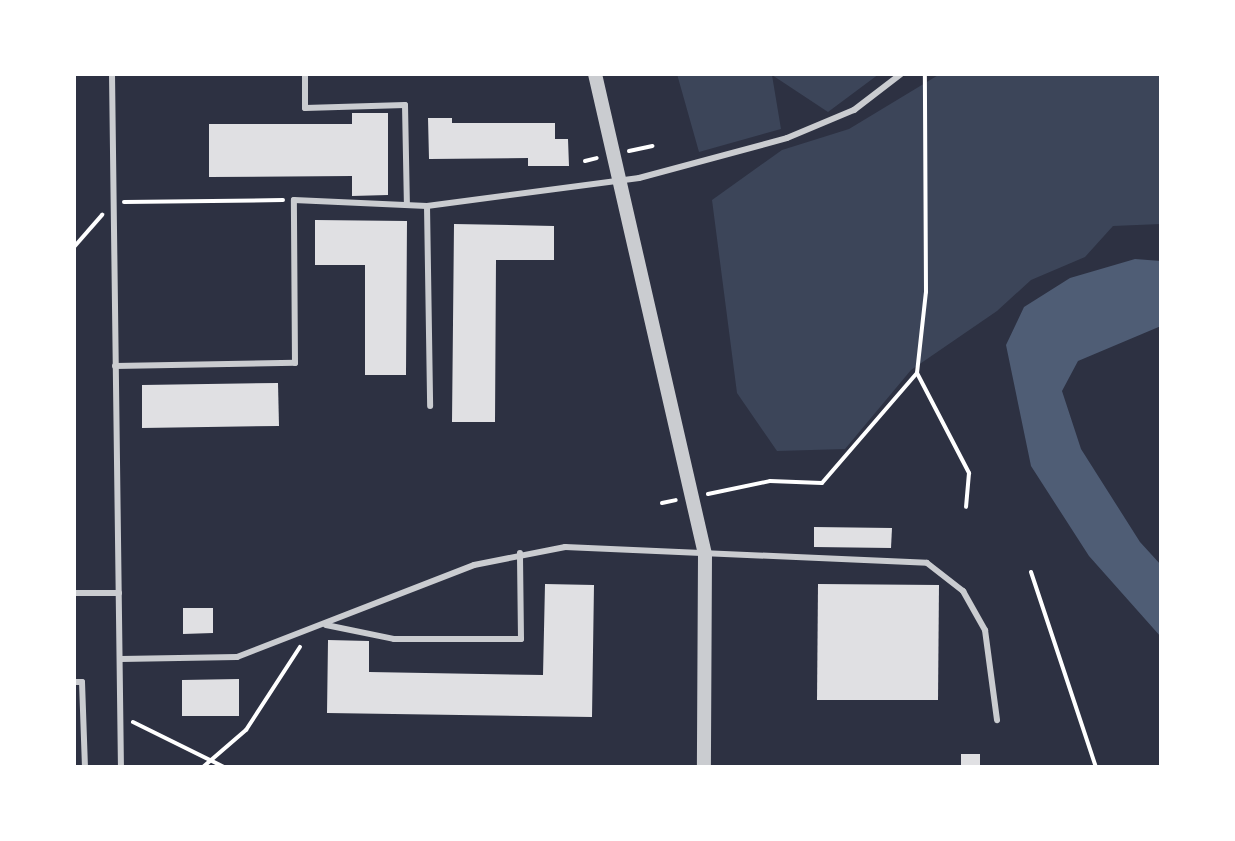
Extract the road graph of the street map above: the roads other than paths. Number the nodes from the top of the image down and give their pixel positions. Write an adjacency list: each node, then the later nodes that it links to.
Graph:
1 (112, 74): 8 (lane)
2 (305, 74): 6 (lane)
3 (595, 74): 5 (street)
4 (901, 74): 5 (lane)
5 (620, 182): 7 (lane); 11 (street)
6 (407, 205): 7 (lane); 8 (lane)
7 (427, 206): 9 (lane)
8 (115, 366): 13 (lane)
9 (430, 406)
10 (520, 553): 11 (lane); 14 (lane); 14 (lane)
11 (705, 555): 17 (lane); 20 (street)
12 (74, 593): 13 (lane)
13 (119, 593): 15 (lane)
14 (326, 625): 15 (lane)
15 (121, 659): 19 (lane)
16 (74, 682): 18 (lane)
17 (997, 720)
18 (85, 767)
19 (121, 767)
20 (704, 767)

